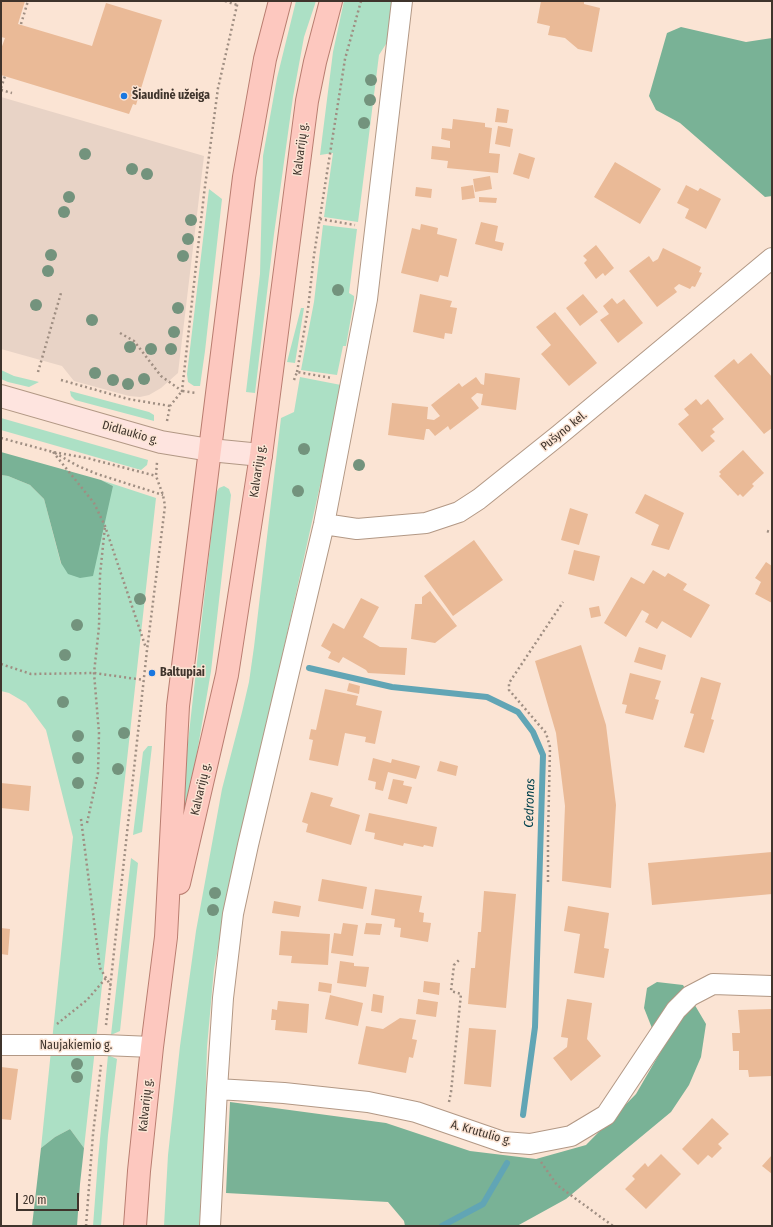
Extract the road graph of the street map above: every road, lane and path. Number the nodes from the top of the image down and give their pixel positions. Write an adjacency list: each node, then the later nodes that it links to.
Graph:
1 (28, 1): 9 (path)
2 (225, 1): 8 (path)
3 (238, 1): 8 (path)
4 (280, 1): 26 (main road, Kalvarijų g.)
5 (331, 1): 28 (main road, Kalvarijų g.)
6 (361, 1): 13 (path)
7 (402, 1): 14 (street)
8 (237, 5): 17 (path)
9 (20, 24)
10 (5, 76): 11 (path)
11 (1, 89): 12 (path)
12 (12, 93)
13 (320, 219): 14 (path); 19 (path)
14 (376, 229): 32 (street)
15 (772, 258): 32 (street, Pušyno kel.)
16 (60, 293): 18 (path)
17 (120, 333)
18 (38, 372)
19 (296, 372)
20 (303, 373): 22 (path)
21 (61, 380): 24 (path)
22 (338, 380)
23 (1, 396): 26 (street, Didlaukio g.)
24 (170, 406)
25 (1, 438): 27 (path)
26 (210, 450): 28 (street, Didlaukio g.); 44 (main road, Kalvarijų g.)
27 (53, 452): 29 (path); 30 (path); 33 (path)
28 (261, 455): 44 (main road, Kalvarijų g.)
29 (156, 476)
30 (163, 495)
31 (165, 506): 37 (path)
32 (324, 524): 53 (street)
33 (105, 526): 37 (path); 39 (path)
34 (767, 531): 35 (path)
35 (772, 533)
36 (563, 602): 43 (path)
37 (147, 650): 40 (path)
38 (1, 664): 39 (path)
39 (94, 673): 40 (path); 42 (path)
40 (144, 680): 47 (path)
41 (80, 819): 46 (path)
42 (86, 823)
43 (548, 882)
44 (166, 937): 52 (main road, Kalvarijų g.)
45 (460, 959): 54 (path)
46 (106, 978): 47 (path); 51 (path)
47 (111, 986): 50 (path)
48 (772, 986): 55 (street, A. Krutulio g.)
49 (1, 1045): 51 (street, Naujakiemio g.)
50 (104, 1045): 51 (street, Naujakiemio g.); 52 (street, Naujakiemio g.); 56 (path)
51 (45, 1046)
52 (152, 1047): 57 (main road, Kalvarijų g.)
53 (217, 1089): 54 (street, A. Krutulio g.); 58 (street)
54 (444, 1122): 55 (street, A. Krutulio g.)
55 (530, 1144): 59 (path)
56 (86, 1226)
57 (135, 1226)
58 (210, 1226)
59 (613, 1226)

